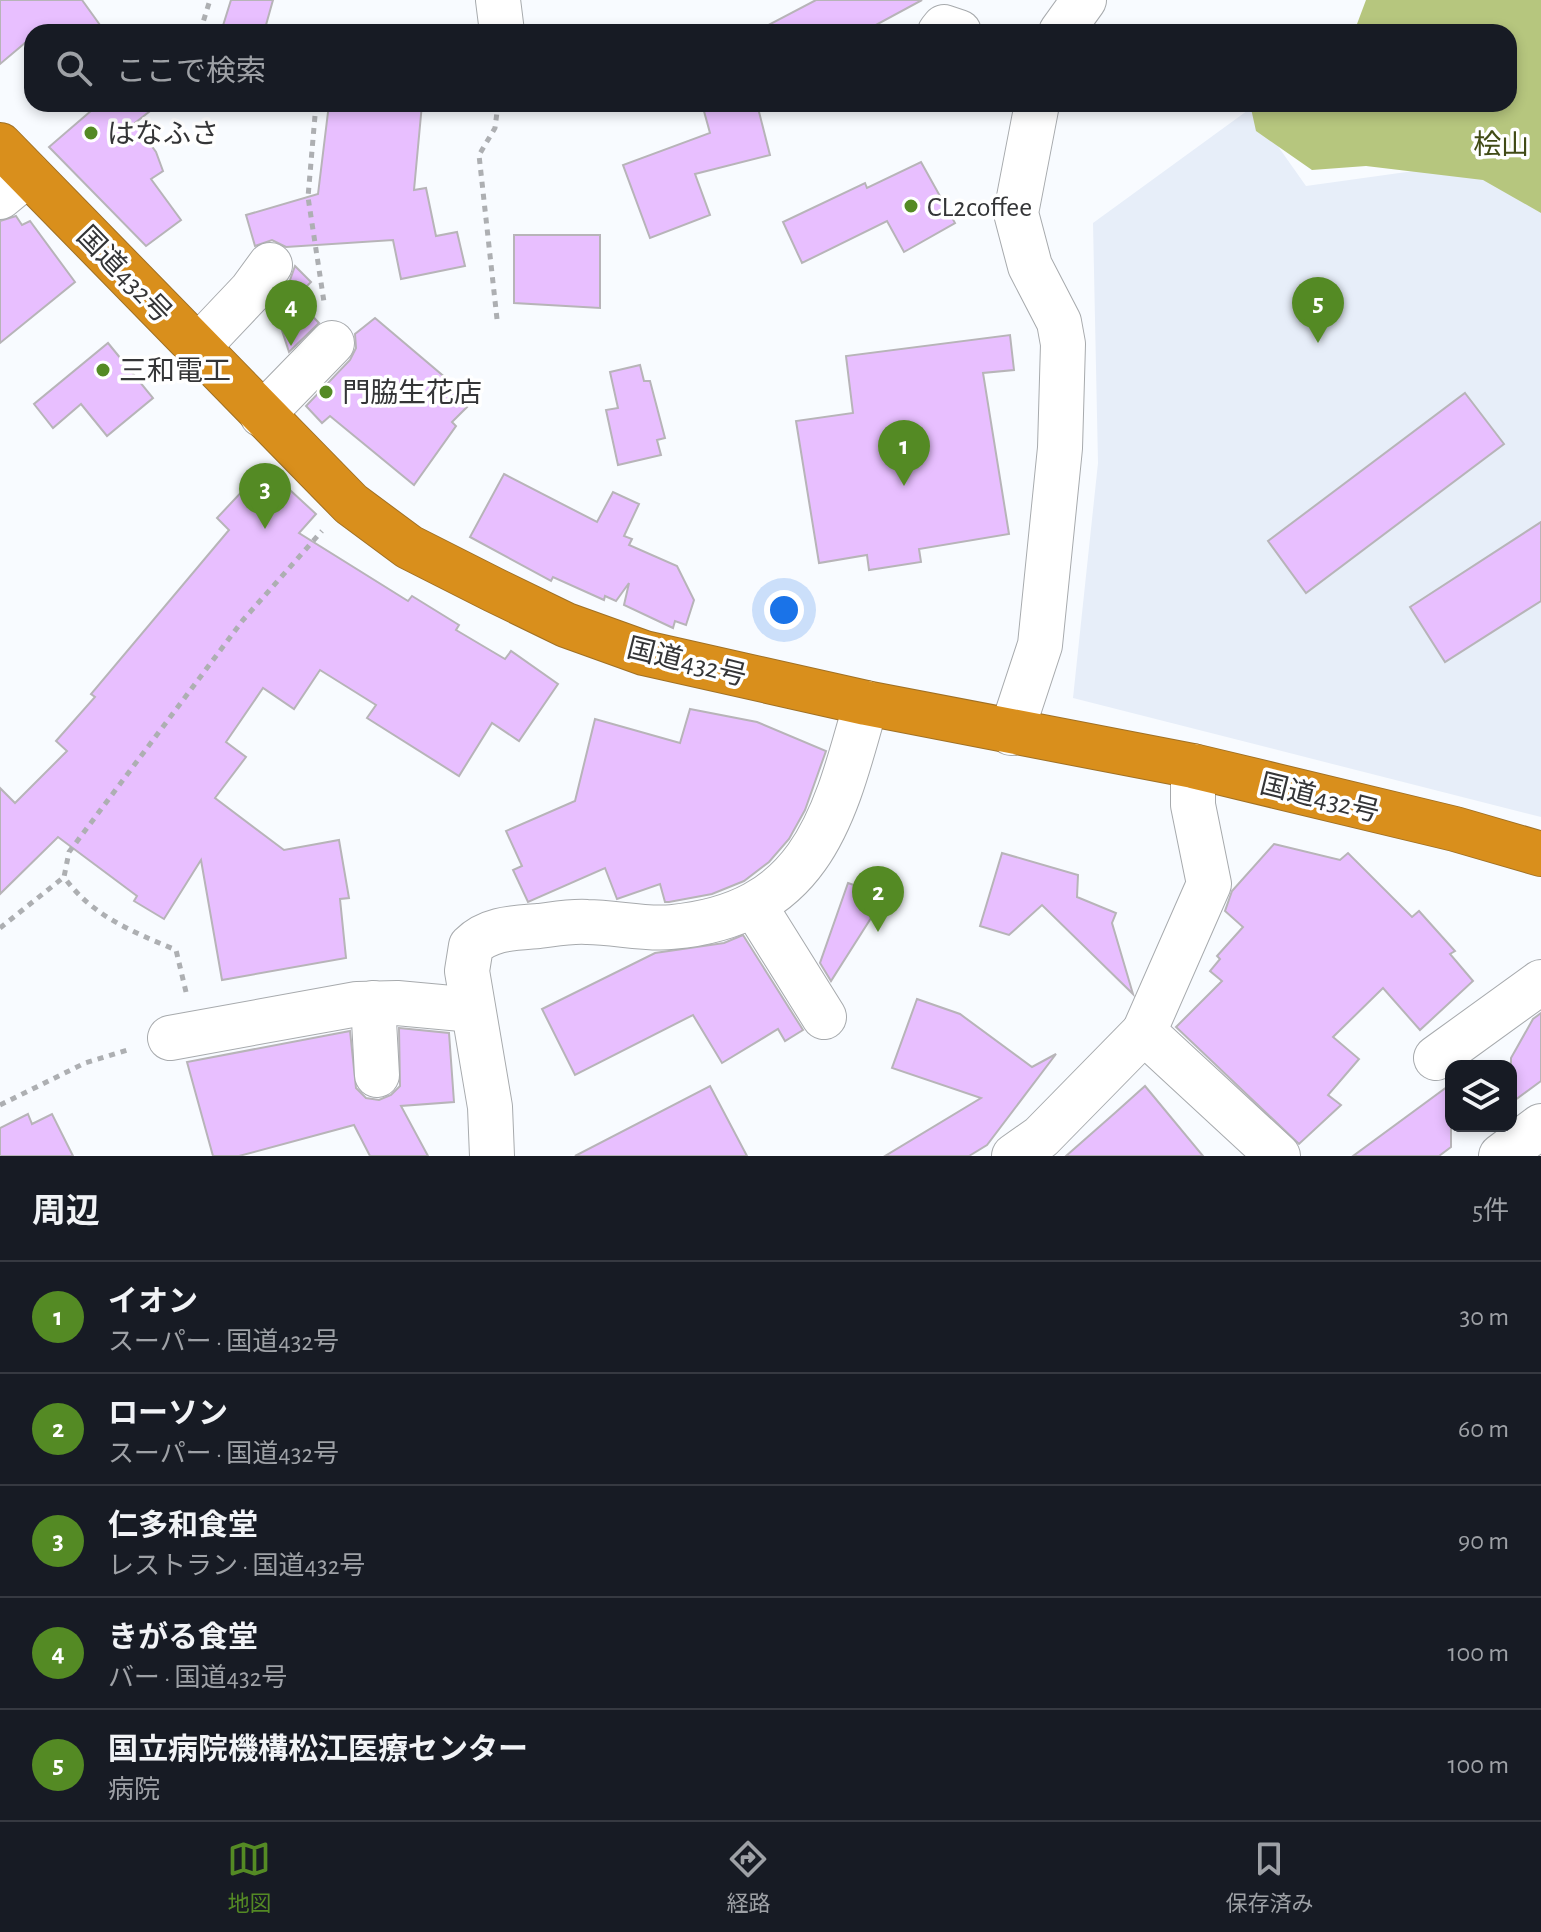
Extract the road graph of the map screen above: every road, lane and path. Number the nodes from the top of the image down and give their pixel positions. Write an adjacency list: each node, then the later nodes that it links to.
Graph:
1 (210, 0): 4 (path)
2 (498, 0): 5 (street)
3 (1084, 0): 6 (street)
4 (202, 24)
5 (501, 24)
6 (1067, 24)
7 (315, 112): 13 (path)
8 (497, 112): 12 (path)
9 (1035, 112): 18 (street)
10 (9, 172): 14 (highway, 国道432号)
11 (270, 265): 14 (street)
12 (497, 319)
13 (332, 343): 15 (street)
14 (197, 348): 15 (highway, 国道432号)
15 (262, 415): 16 (highway, 国道432号)
16 (351, 504): 17 (highway, 国道432号); 21 (path)
17 (866, 703): 18 (highway, 国道432号); 22 (street)
18 (1011, 733): 19 (highway, 国道432号)
19 (1193, 766): 20 (highway, 国道432号); 28 (street)
20 (1541, 854)
21 (64, 877): 23 (path); 29 (path)
22 (754, 905): 26 (street); 27 (street)
23 (0, 928)
24 (1541, 982): 30 (street)
25 (373, 1003): 26 (street); 29 (street); 31 (street)
26 (473, 1010): 34 (street)
27 (824, 1017)
28 (1144, 1032): 35 (street); 36 (street)
29 (184, 1037): 32 (path)
30 (1436, 1058)
31 (377, 1075)
32 (0, 1105)
33 (1541, 1126): 37 (street)
34 (492, 1156)
35 (1014, 1156)
36 (1278, 1156)
37 (1501, 1156)

